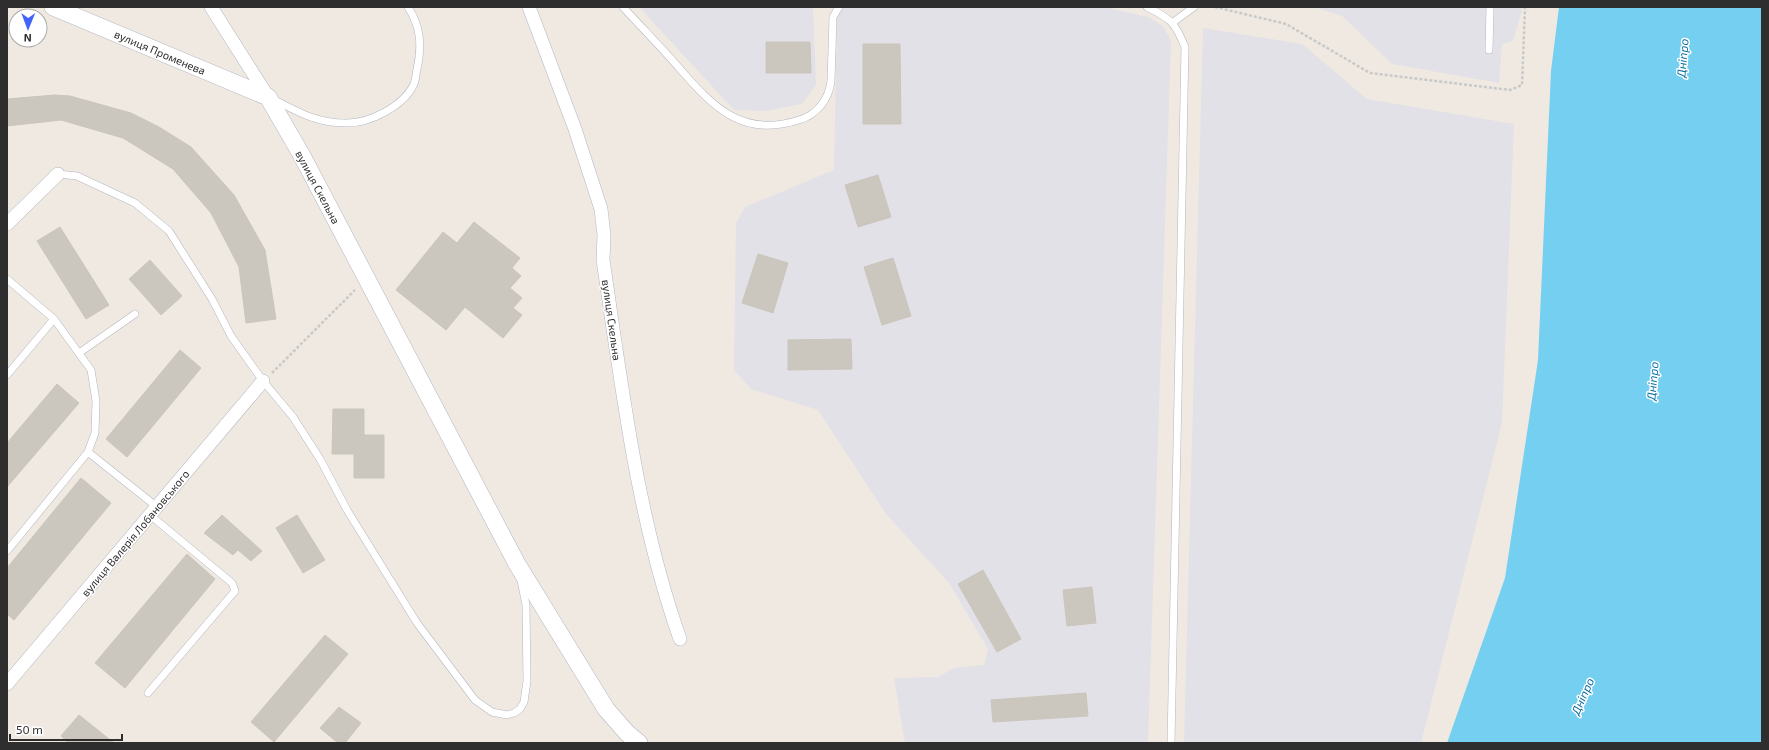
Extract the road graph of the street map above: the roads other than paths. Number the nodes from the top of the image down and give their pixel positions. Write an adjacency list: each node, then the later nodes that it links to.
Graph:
1 (53, 7): 12 (street, вулиця Променева)
2 (211, 7): 12 (street, вулиця Скельна)
3 (408, 7): 12 (lane)
4 (529, 7): 25 (street, вулиця Скельна)
5 (623, 7): 6 (lane)
6 (839, 7)
7 (1147, 7): 10 (lane)
8 (1194, 7): 10 (lane)
9 (1490, 7): 11 (lane)
10 (1172, 23): 30 (lane)
11 (1489, 50)
12 (268, 96): 24 (street, вулиця Скельна)
13 (58, 174): 14 (street); 20 (lane)
14 (7, 224)
15 (7, 279): 17 (lane)
16 (135, 314): 18 (lane)
17 (54, 318): 18 (lane); 19 (lane)
18 (79, 353): 21 (lane)
19 (7, 375)
20 (263, 381): 22 (street, вулиця Валерія Лобановського); 24 (lane)
21 (88, 452): 22 (lane); 23 (lane)
22 (153, 511): 26 (street, вулиця Валерія Лобановського); 28 (lane)
23 (7, 551)
24 (517, 564): 29 (street, вулиця Скельна)
25 (680, 639)
26 (11, 670): 27 (street, вулиця Валерія Лобановського)
27 (7, 684)
28 (148, 693)
29 (639, 743)
30 (1171, 743)

